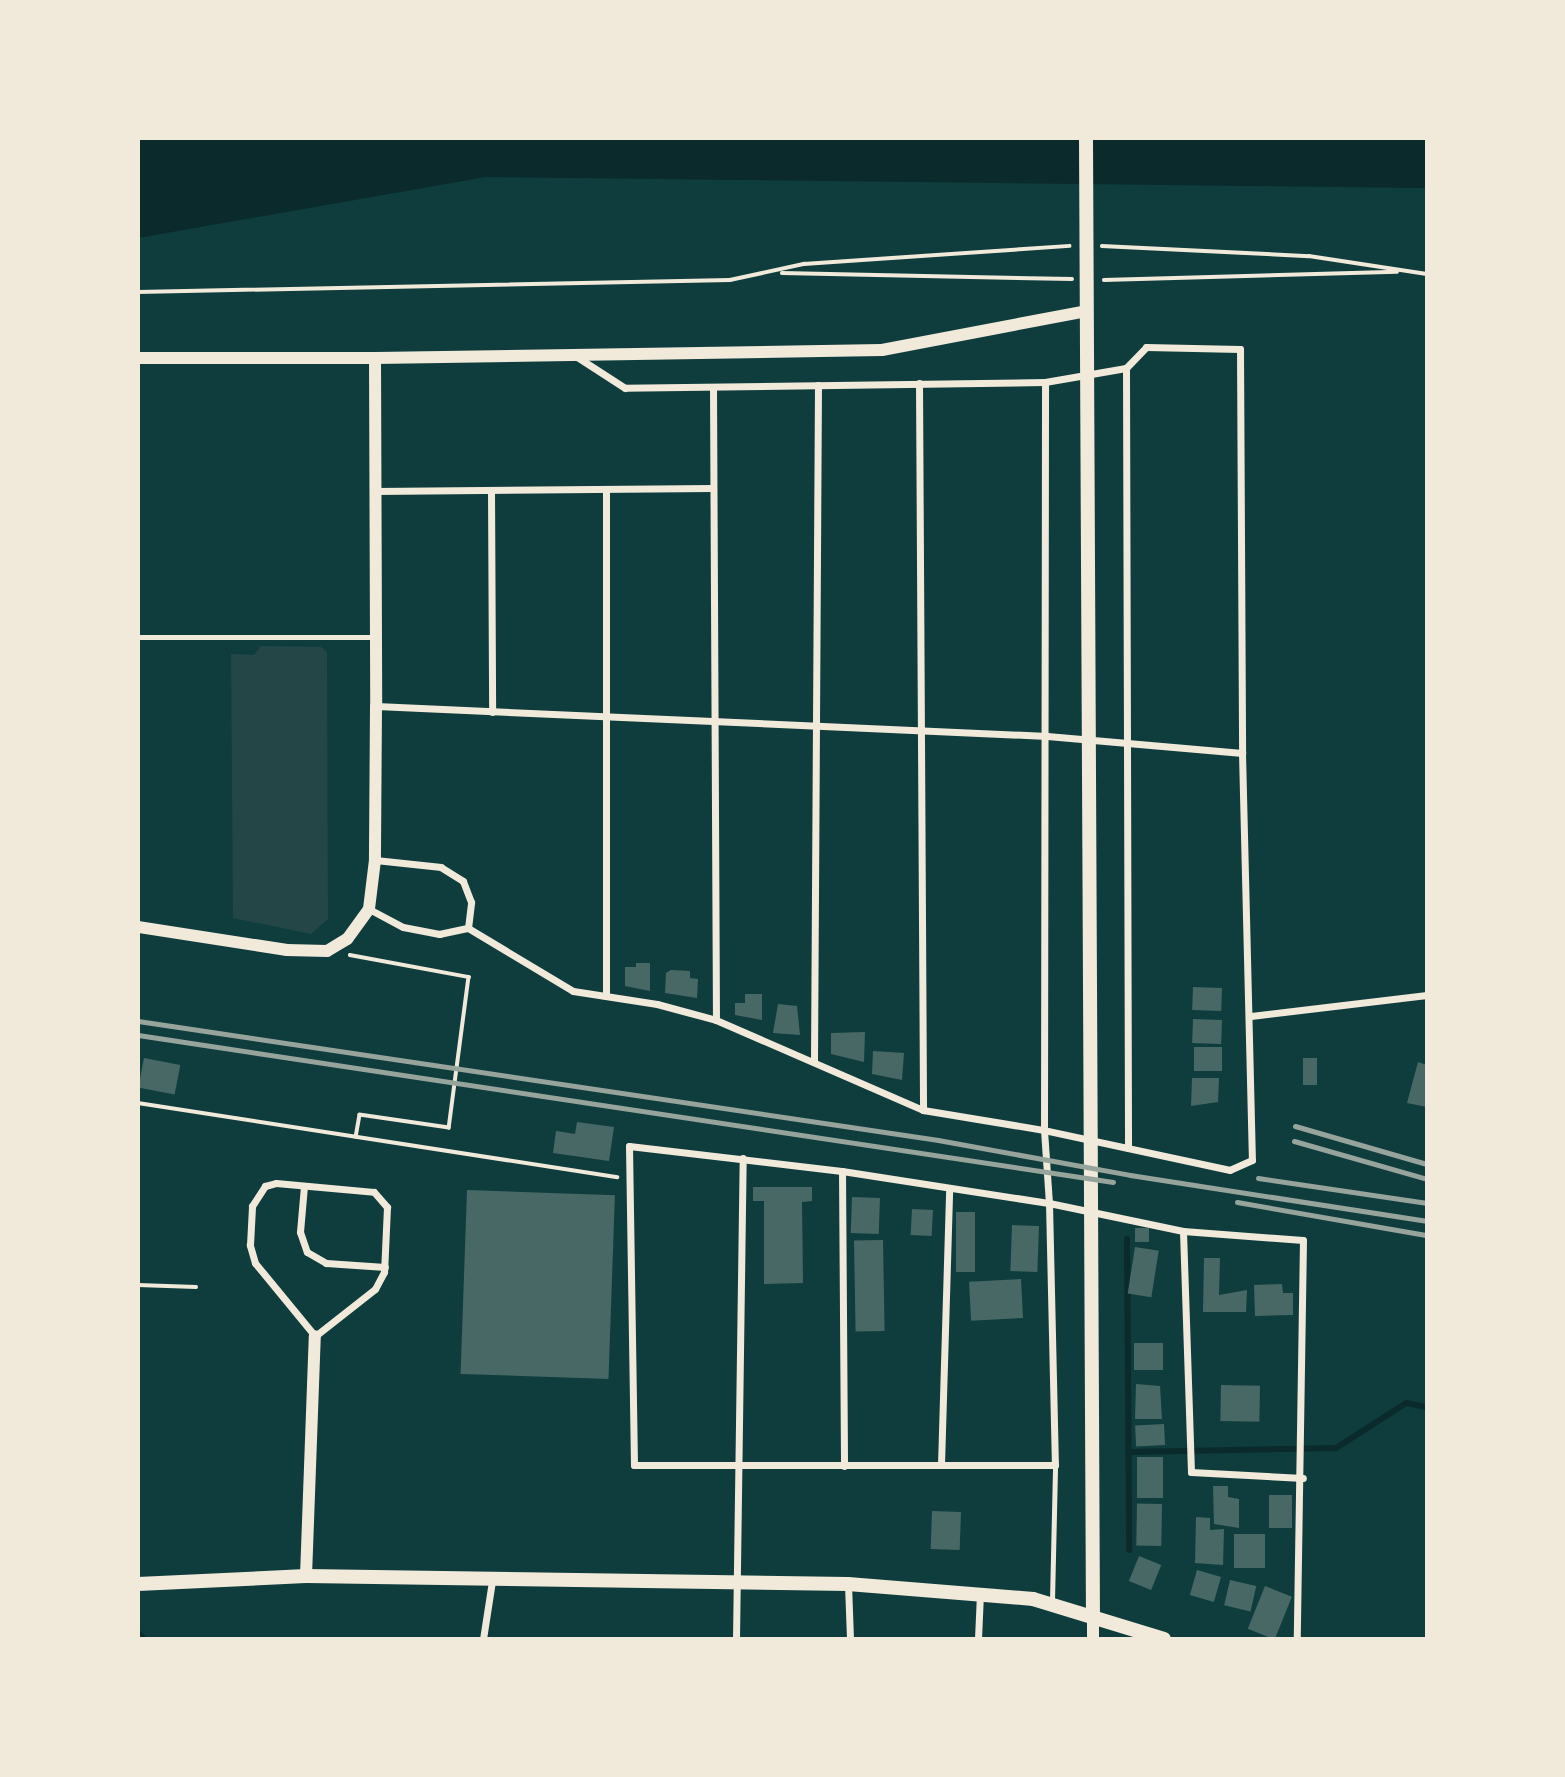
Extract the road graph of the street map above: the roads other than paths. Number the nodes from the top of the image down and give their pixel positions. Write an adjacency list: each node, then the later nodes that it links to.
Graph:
1 (1086, 138): 2 (main road)
2 (1086, 311): 3 (street); 58 (main road)
3 (577, 357): 5 (street); 10 (street)
4 (138, 358): 5 (street)
5 (375, 358): 14 (street)
6 (1126, 368): 7 (street); 24 (street); 25 (street)
7 (1045, 382): 8 (street); 23 (street)
8 (919, 383): 9 (street); 22 (street)
9 (818, 385): 10 (street); 21 (street)
10 (713, 387): 11 (street)
11 (712, 488): 12 (street); 20 (street)
12 (606, 489): 13 (street); 19 (street)
13 (491, 490): 14 (street); 18 (street)
14 (375, 491): 16 (street)
15 (138, 637): 16 (lane)
16 (375, 637): 17 (street)
17 (376, 706): 18 (street); 26 (street)
18 (492, 712): 19 (street)
19 (606, 718): 20 (street); 31 (street)
20 (715, 723): 21 (street); 33 (street)
21 (817, 728): 22 (street); 34 (street)
22 (923, 732): 23 (street); 35 (street)
23 (1047, 736): 24 (street); 36 (street)
24 (1125, 743): 25 (street); 37 (street)
25 (1242, 753): 32 (street)
26 (375, 860): 27 (street); 29 (street)
27 (369, 909): 28 (street); 29 (street)
28 (138, 927)
29 (468, 928): 31 (street)
30 (1427, 995): 32 (street)
31 (606, 996): 33 (street)
32 (1251, 1016): 37 (street)
33 (716, 1020): 34 (street)
34 (814, 1061): 35 (street)
35 (923, 1110): 36 (street)
36 (1044, 1130): 37 (street); 42 (street)
37 (1128, 1148)
38 (743, 1158): 39 (street); 49 (street); 49 (street)
39 (842, 1171): 41 (street); 48 (street)
40 (304, 1186): 44 (street); 44 (street); 45 (street)
41 (949, 1190): 42 (street); 46 (street)
42 (1049, 1203): 43 (street); 47 (street)
43 (1183, 1231): 50 (street); 50 (street)
44 (385, 1267): 45 (street)
45 (315, 1336): 51 (street)
46 (941, 1465): 47 (street); 48 (street)
47 (1055, 1465): 57 (lane)
48 (844, 1466): 49 (street)
49 (738, 1468): 54 (street)
50 (1303, 1478): 65 (street)
51 (306, 1576): 52 (main road); 55 (main road)
52 (492, 1581): 54 (main road); 59 (street)
53 (848, 1584): 54 (main road); 56 (main road); 61 (street)
54 (736, 1585): 60 (street)
55 (141, 1587)
56 (981, 1593): 57 (main road); 62 (street)
57 (1052, 1603): 58 (main road)
58 (1093, 1617): 63 (street); 64 (main road)
59 (483, 1639)
60 (736, 1639)
61 (850, 1639)
62 (978, 1639)
63 (1093, 1639)
64 (1164, 1639)
65 (1297, 1639)

